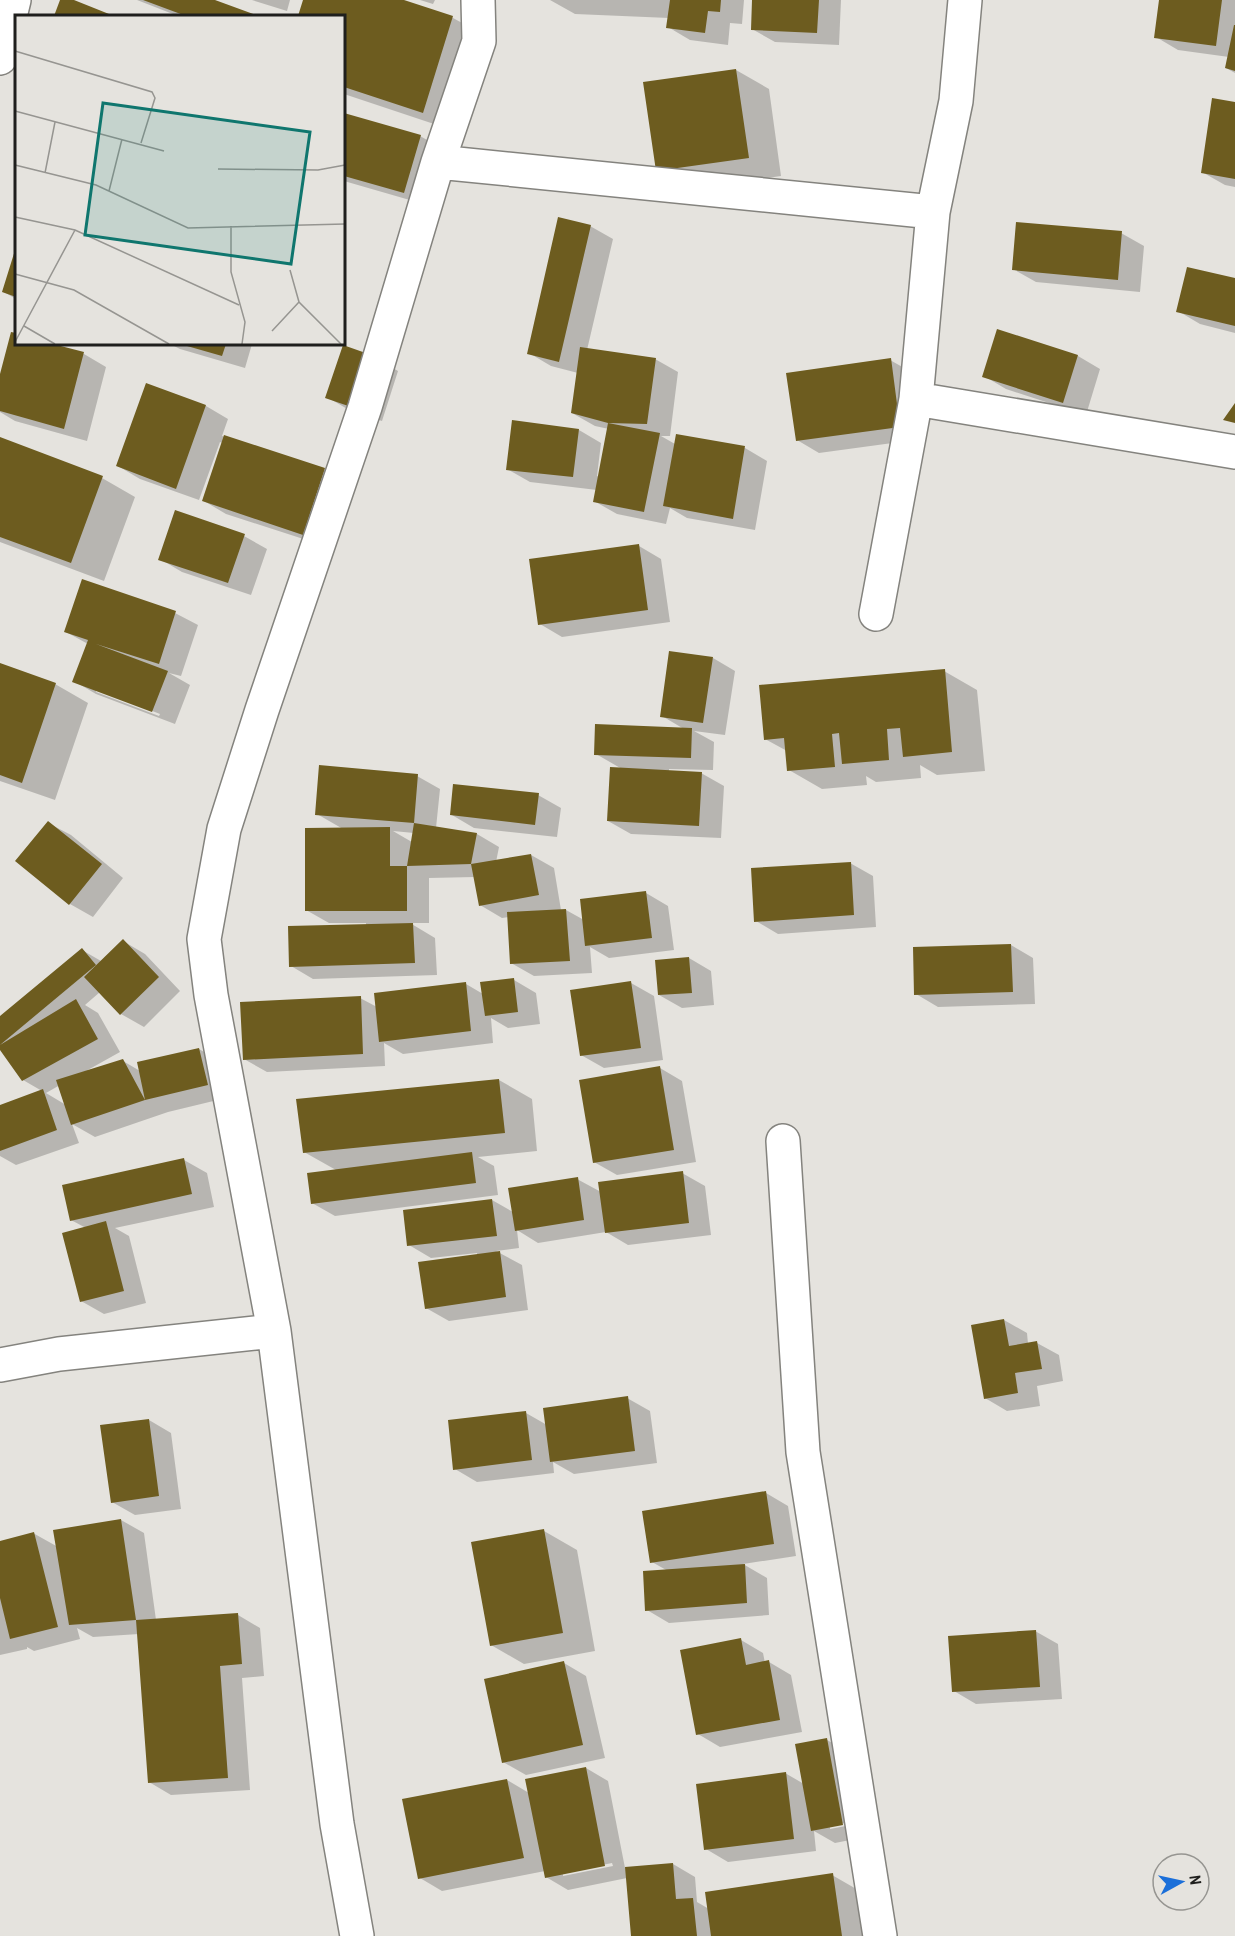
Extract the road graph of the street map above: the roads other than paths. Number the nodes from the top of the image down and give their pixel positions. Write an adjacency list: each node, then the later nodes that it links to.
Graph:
1 (14, 0): 4 (street)
2 (478, 0): 5 (street)
3 (965, 0): 6 (street)
4 (0, 58)
5 (438, 162): 6 (street); 11 (street)
6 (933, 212): 7 (street)
7 (916, 399): 8 (street); 9 (street)
8 (1235, 452)
9 (876, 614)
10 (783, 1141): 14 (street)
11 (274, 1331): 12 (street); 13 (street)
12 (0, 1365)
13 (357, 1936)
14 (880, 1936)

